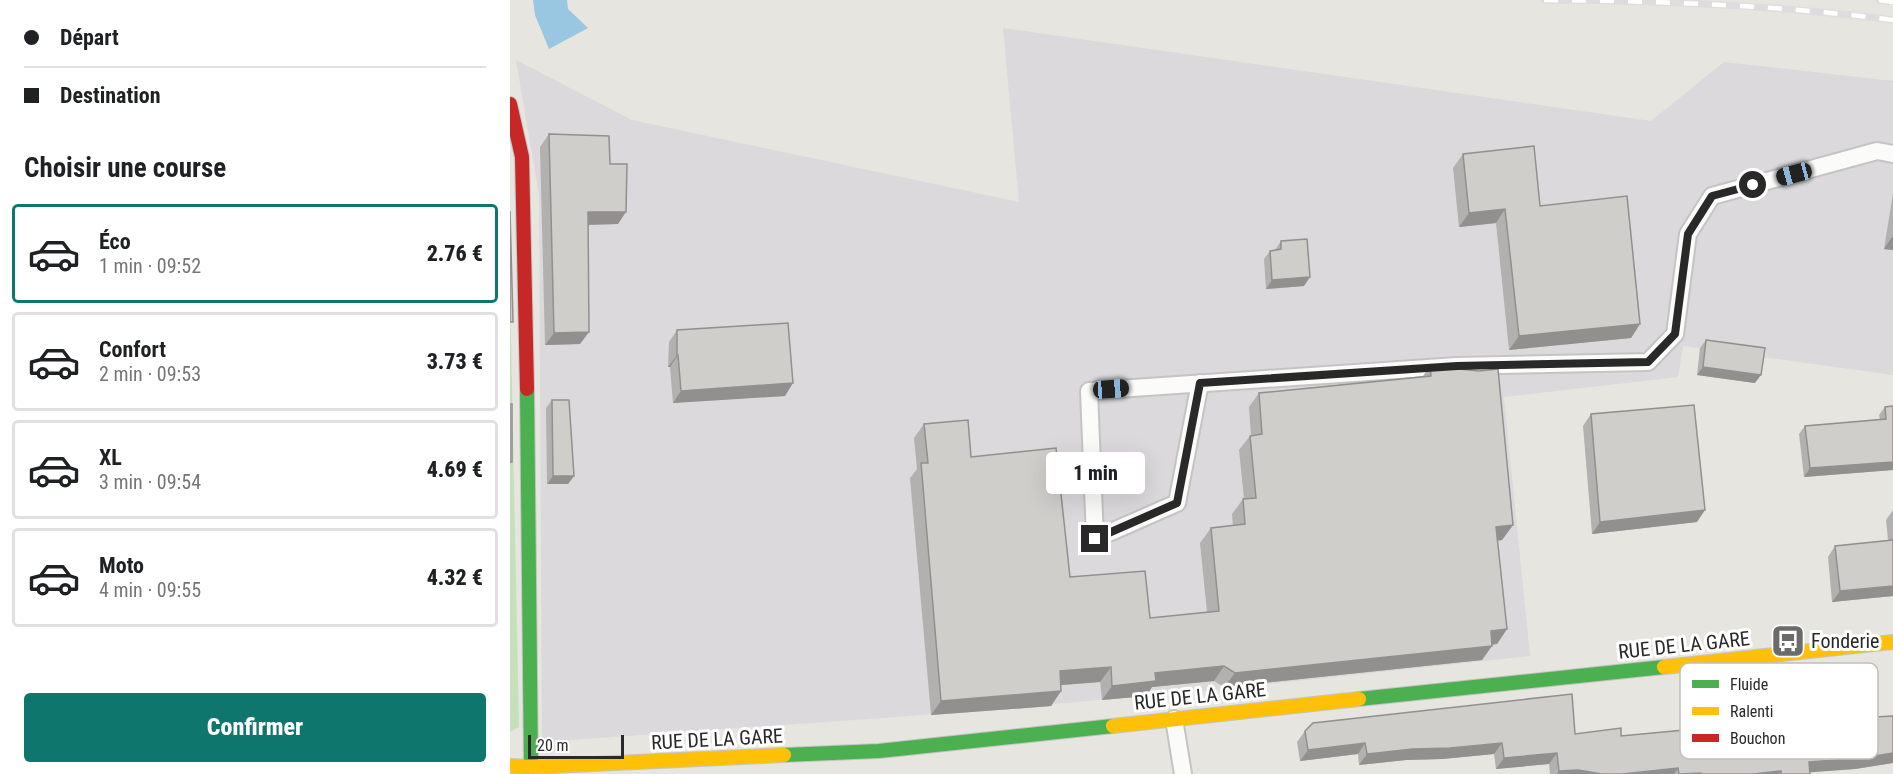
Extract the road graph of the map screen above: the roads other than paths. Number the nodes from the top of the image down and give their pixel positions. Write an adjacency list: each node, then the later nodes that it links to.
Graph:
1 (510, 104): 9 (main road)
2 (1893, 154): 3 (lane)
3 (1200, 383): 3 (lane)
4 (1893, 642): 5 (main road, RUE DE LA GARE)
5 (1697, 663)
6 (1680, 665): 7 (main road, RUE DE LA GARE)
7 (1174, 719): 9 (main road, RUE DE LA GARE); 10 (lane)
8 (510, 766): 9 (main road, RUE DE LA GARE)
9 (531, 767)
10 (1183, 774)

